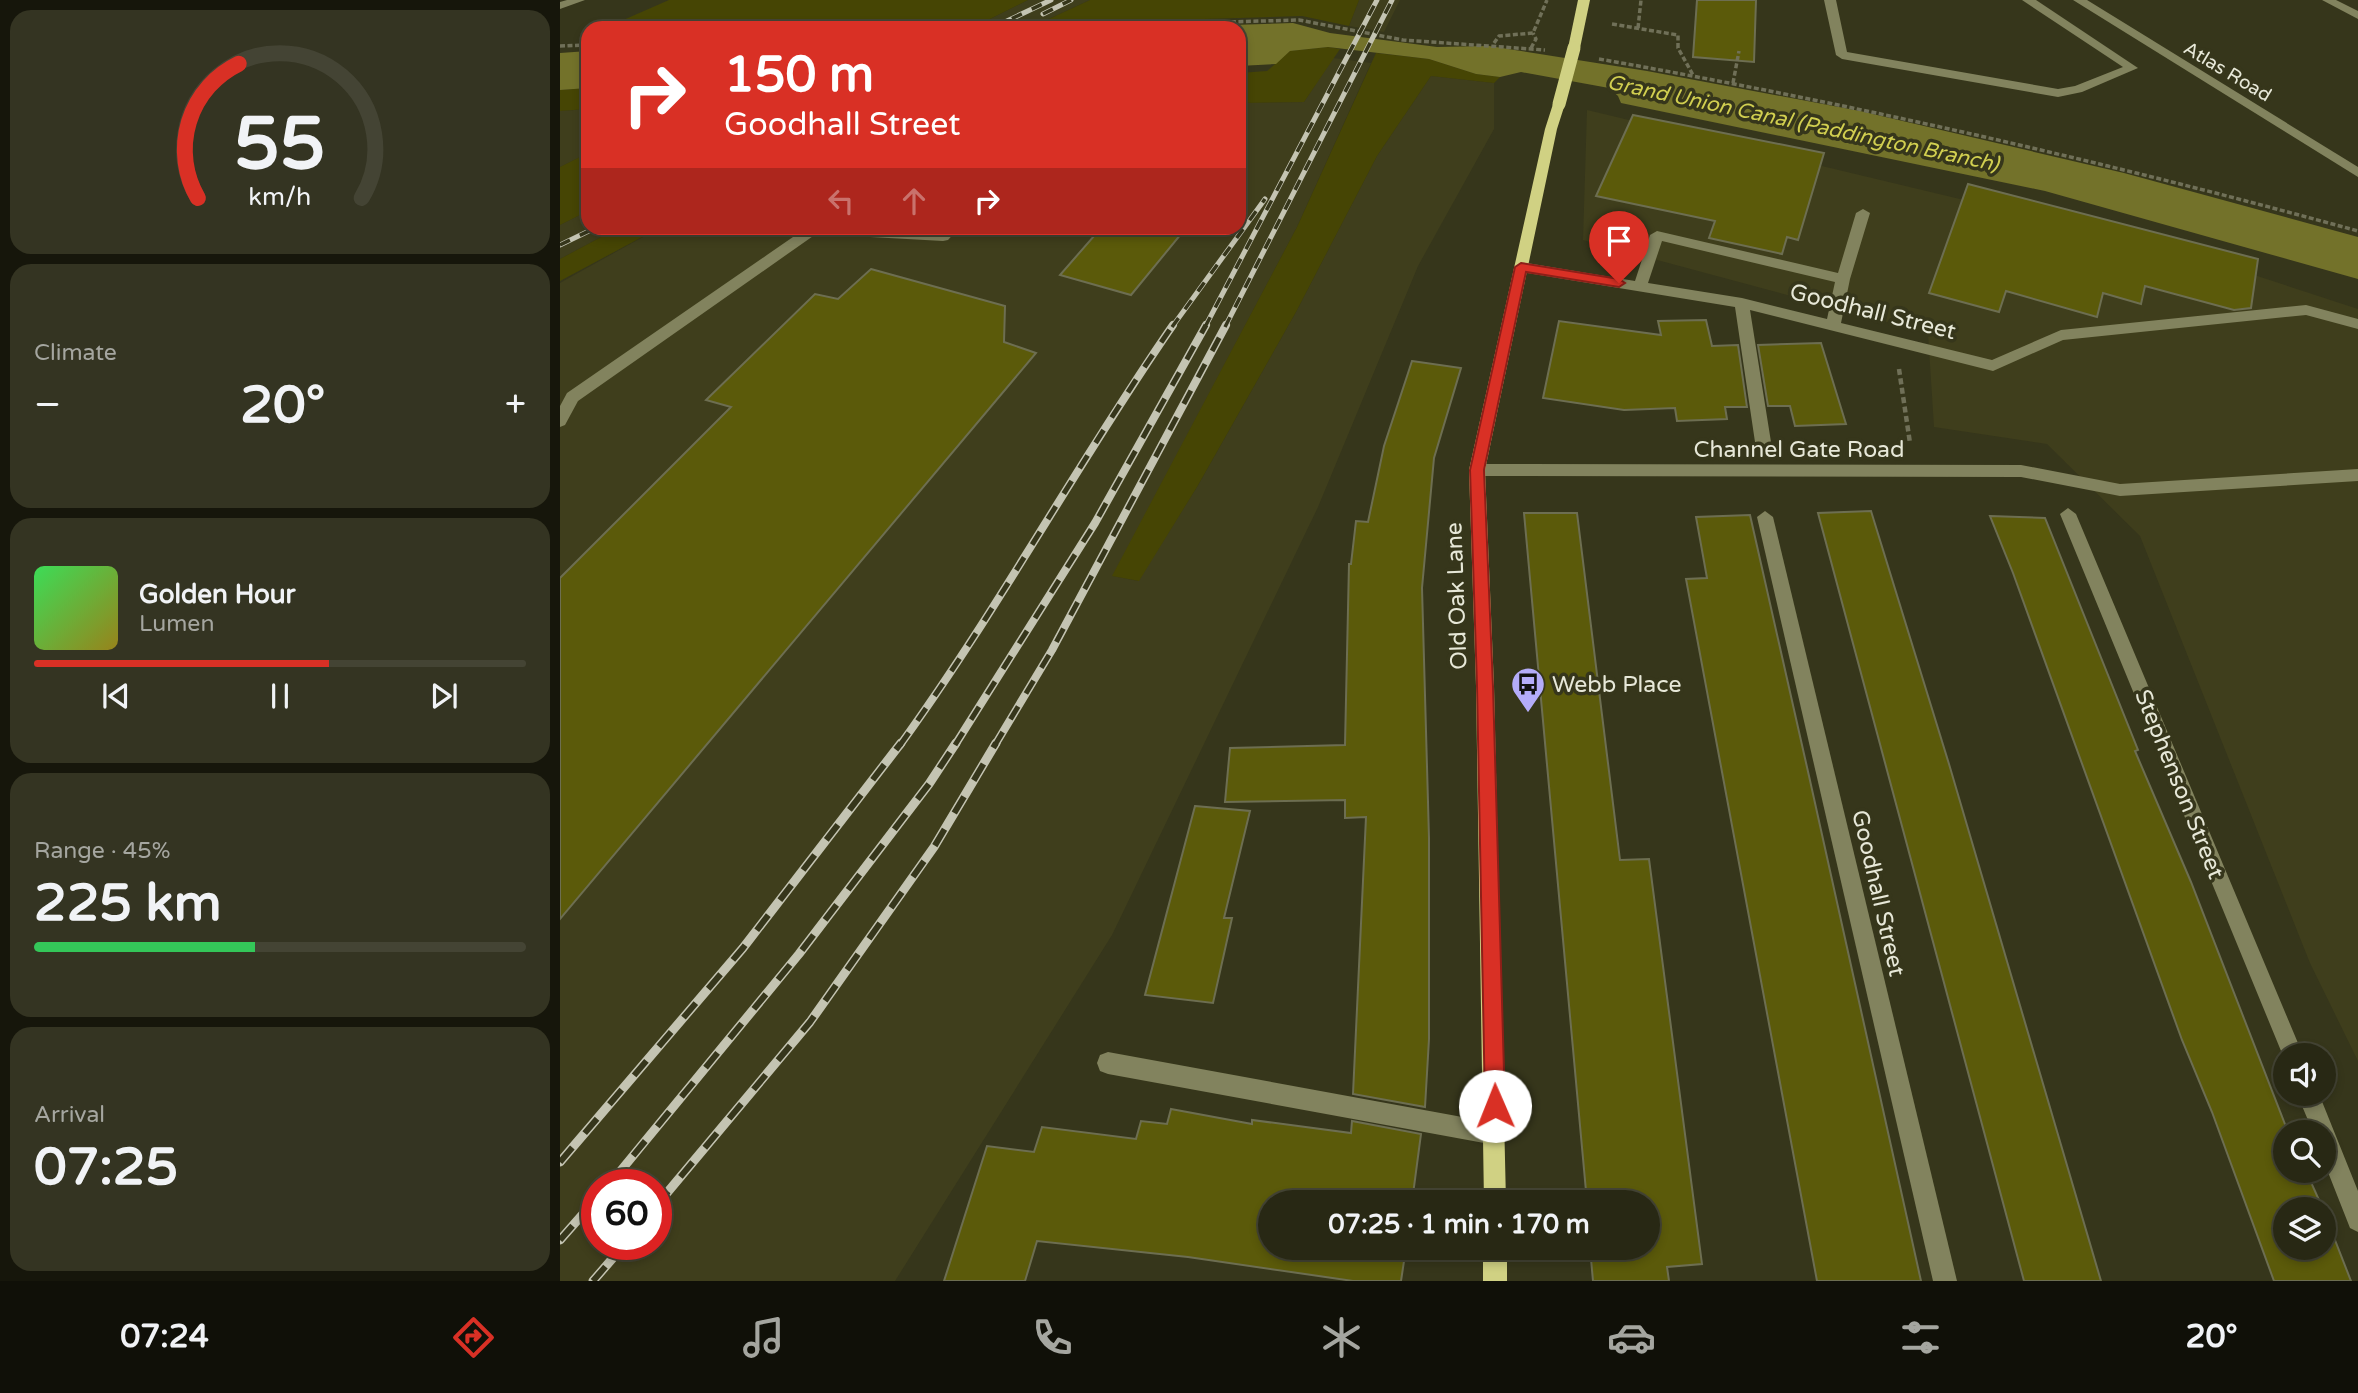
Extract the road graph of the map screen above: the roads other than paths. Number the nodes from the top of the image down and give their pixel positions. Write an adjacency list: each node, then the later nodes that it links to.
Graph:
1 (579, 0): 7 (street)
2 (1584, 0): 14 (main road, Old Oak Lane, bridge)
3 (1830, 0): 4 (street)
4 (2028, 0)
5 (2079, 0): 9 (street, Atlas Road)
6 (2328, 0): 8 (street)
7 (560, 6)
8 (2358, 16)
9 (2358, 173)
10 (1863, 213): 15 (street)
11 (804, 235): 20 (street)
12 (910, 235): 13 (street)
13 (945, 235)
14 (1521, 267): 16 (street, Goodhall Street); 22 (main road, Old Oak Lane)
15 (1843, 279): 16 (street); 19 (street)
16 (1640, 287): 17 (street, Goodhall Street)
17 (1742, 303): 19 (street, Goodhall Street); 21 (street)
18 (2358, 324): 19 (street, Goodhall Street)
19 (1833, 327)
20 (560, 421)
21 (1763, 442)
22 (1477, 470): 23 (street, Channel Gate Road); 28 (main road, Old Oak Lane)
23 (2358, 475)
24 (2068, 514): 26 (street, Stephenson Street)
25 (1765, 517): 34 (street, Goodhall Street)
26 (2287, 1043)
27 (1108, 1063): 28 (street)
28 (1496, 1134): 30 (main road, Old Oak Lane)
29 (2336, 1164): 31 (street)
30 (1495, 1190)
31 (2358, 1220)
32 (1495, 1260): 33 (main road)
33 (1495, 1281)
34 (1945, 1281)

